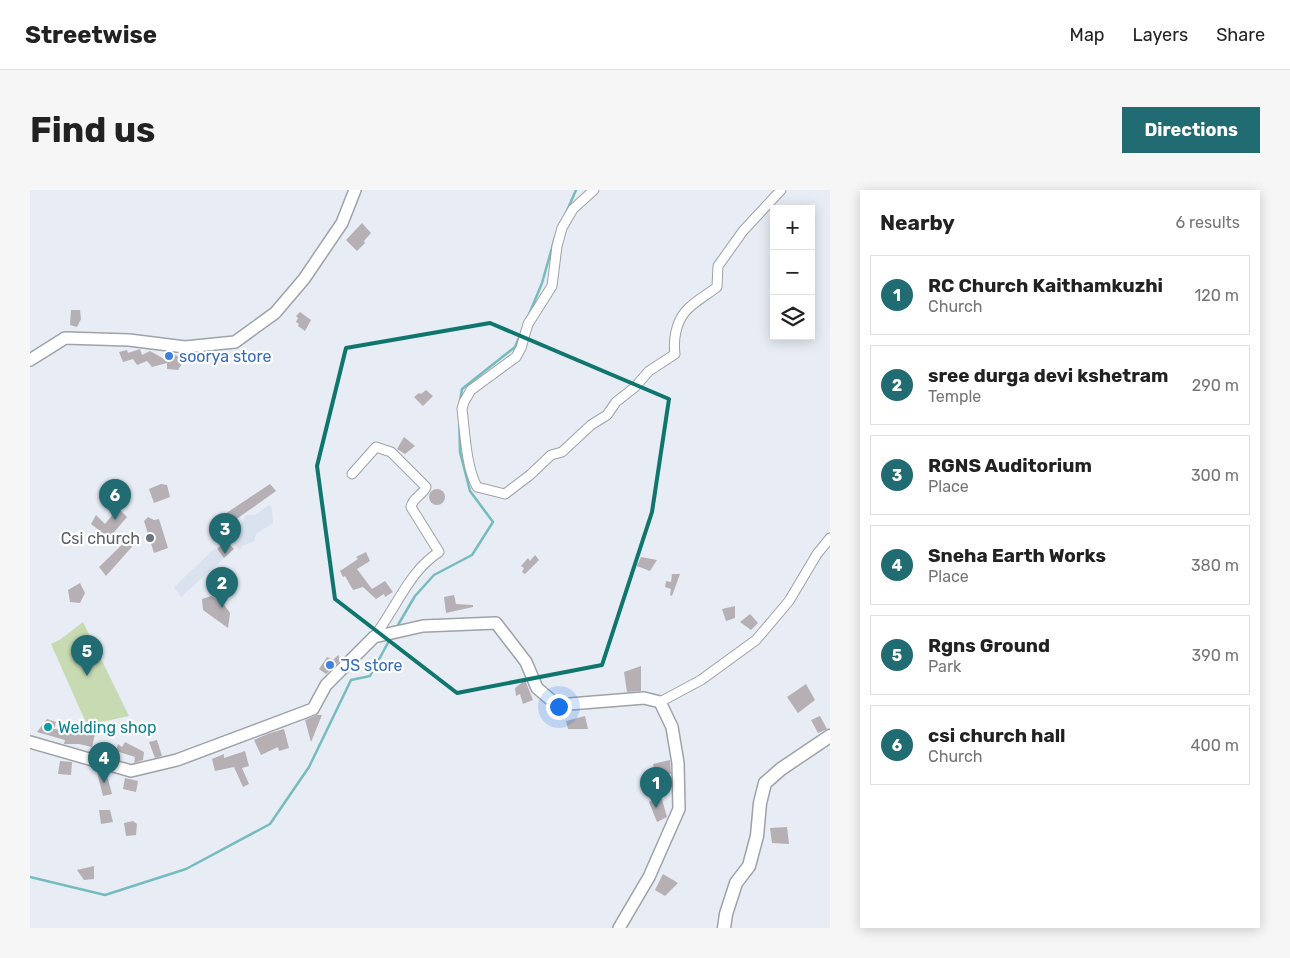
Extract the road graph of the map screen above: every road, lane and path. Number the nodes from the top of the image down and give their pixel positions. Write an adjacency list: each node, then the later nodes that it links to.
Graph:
1 (354, 190): 4 (street)
2 (594, 190): 3 (street)
3 (781, 190)
4 (30, 360)
5 (352, 474): 7 (street)
6 (830, 538): 8 (street)
7 (374, 637): 8 (street); 10 (street)
8 (660, 702): 11 (street)
9 (830, 736): 12 (main road)
10 (30, 742)
11 (619, 928)
12 (724, 928)

